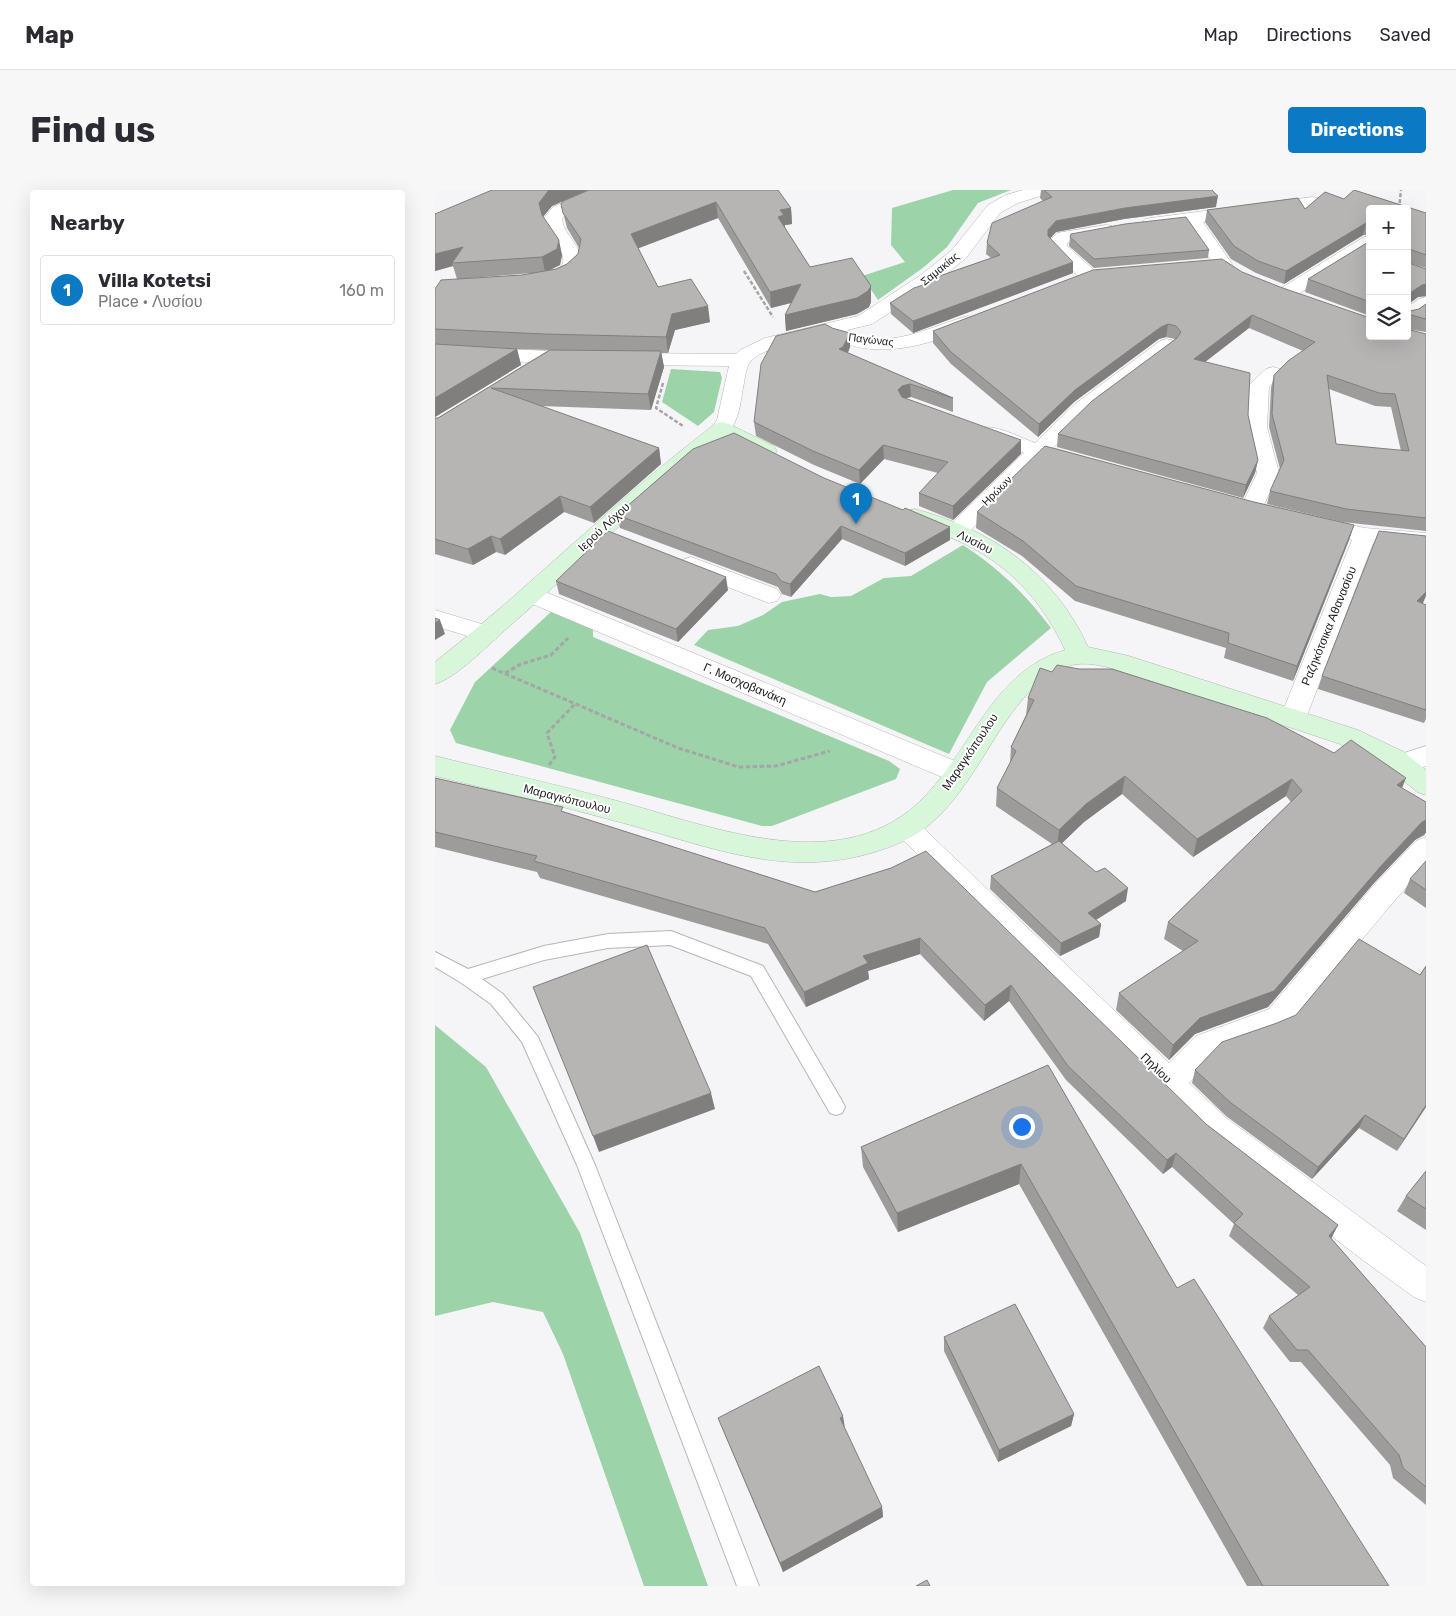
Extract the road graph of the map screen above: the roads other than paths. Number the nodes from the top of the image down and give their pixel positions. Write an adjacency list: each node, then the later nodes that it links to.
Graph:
1 (608, 190): 10 (street)
2 (1041, 190): 17 (street, Σαμακίας)
3 (1313, 202): 4 (street)
4 (1191, 218): 6 (street); 8 (street)
5 (1366, 248): 12 (street)
6 (1223, 264): 7 (street); 9 (street)
7 (1204, 266)
8 (1108, 274)
9 (1240, 274)
10 (531, 282)
11 (1266, 287): 12 (street)
12 (1285, 294): 13 (street)
13 (1310, 303)
14 (1426, 303): 15 (street)
15 (1411, 313)
16 (982, 316): 17 (street, Παγώνας)
17 (829, 328): 21 (street, Σαμακίας)
18 (1167, 345): 26 (street, Ηρώων)
19 (435, 352): 20 (street)
20 (550, 357): 21 (street); 23 (street)
21 (741, 360): 25 (street)
22 (1273, 373): 30 (street)
23 (515, 377)
24 (965, 425): 26 (street)
25 (713, 434): 27 (main road); 36 (main road, Ιερού Λόχου)
26 (1038, 451): 28 (street); 32 (street, Ηρώων)
27 (782, 459)
28 (1093, 466)
29 (900, 510): 32 (main road, Λυσίου)
30 (1274, 514)
31 (1297, 520): 33 (street)
32 (956, 532): 40 (main road, Λυσίου)
33 (1365, 534): 34 (street); 42 (street, Ραζηκότσικα Αθανασίου)
34 (1426, 540)
35 (672, 557): 37 (street)
36 (531, 594): 39 (main road, Ιερού Λόχου); 46 (street, Γ. Μοσχοβανάκη)
37 (769, 595)
38 (435, 618): 39 (street)
39 (487, 634): 41 (main road, Ιερού Λόχου)
40 (1079, 655): 42 (main road, Μαραγκόπουλου); 46 (main road, Μαραγκόπουλου)
41 (435, 675)
42 (1293, 718): 44 (main road, Μαραγκόπουλου)
43 (1426, 756): 44 (street)
44 (1401, 764): 47 (main road, Μαραγκόπουλου)
45 (435, 766): 48 (main road, Μαραγκόπουλου)
46 (959, 774): 48 (main road, Μαραγκόπουλου)
47 (1426, 785)
48 (906, 827): 52 (street, Πηλίου)
49 (1426, 848): 52 (street)
50 (435, 959): 51 (lane)
51 (466, 976): 53 (lane); 55 (lane)
52 (1170, 1082): 54 (street, Πηλίου)
53 (836, 1108)
54 (1426, 1286)
55 (748, 1586)

